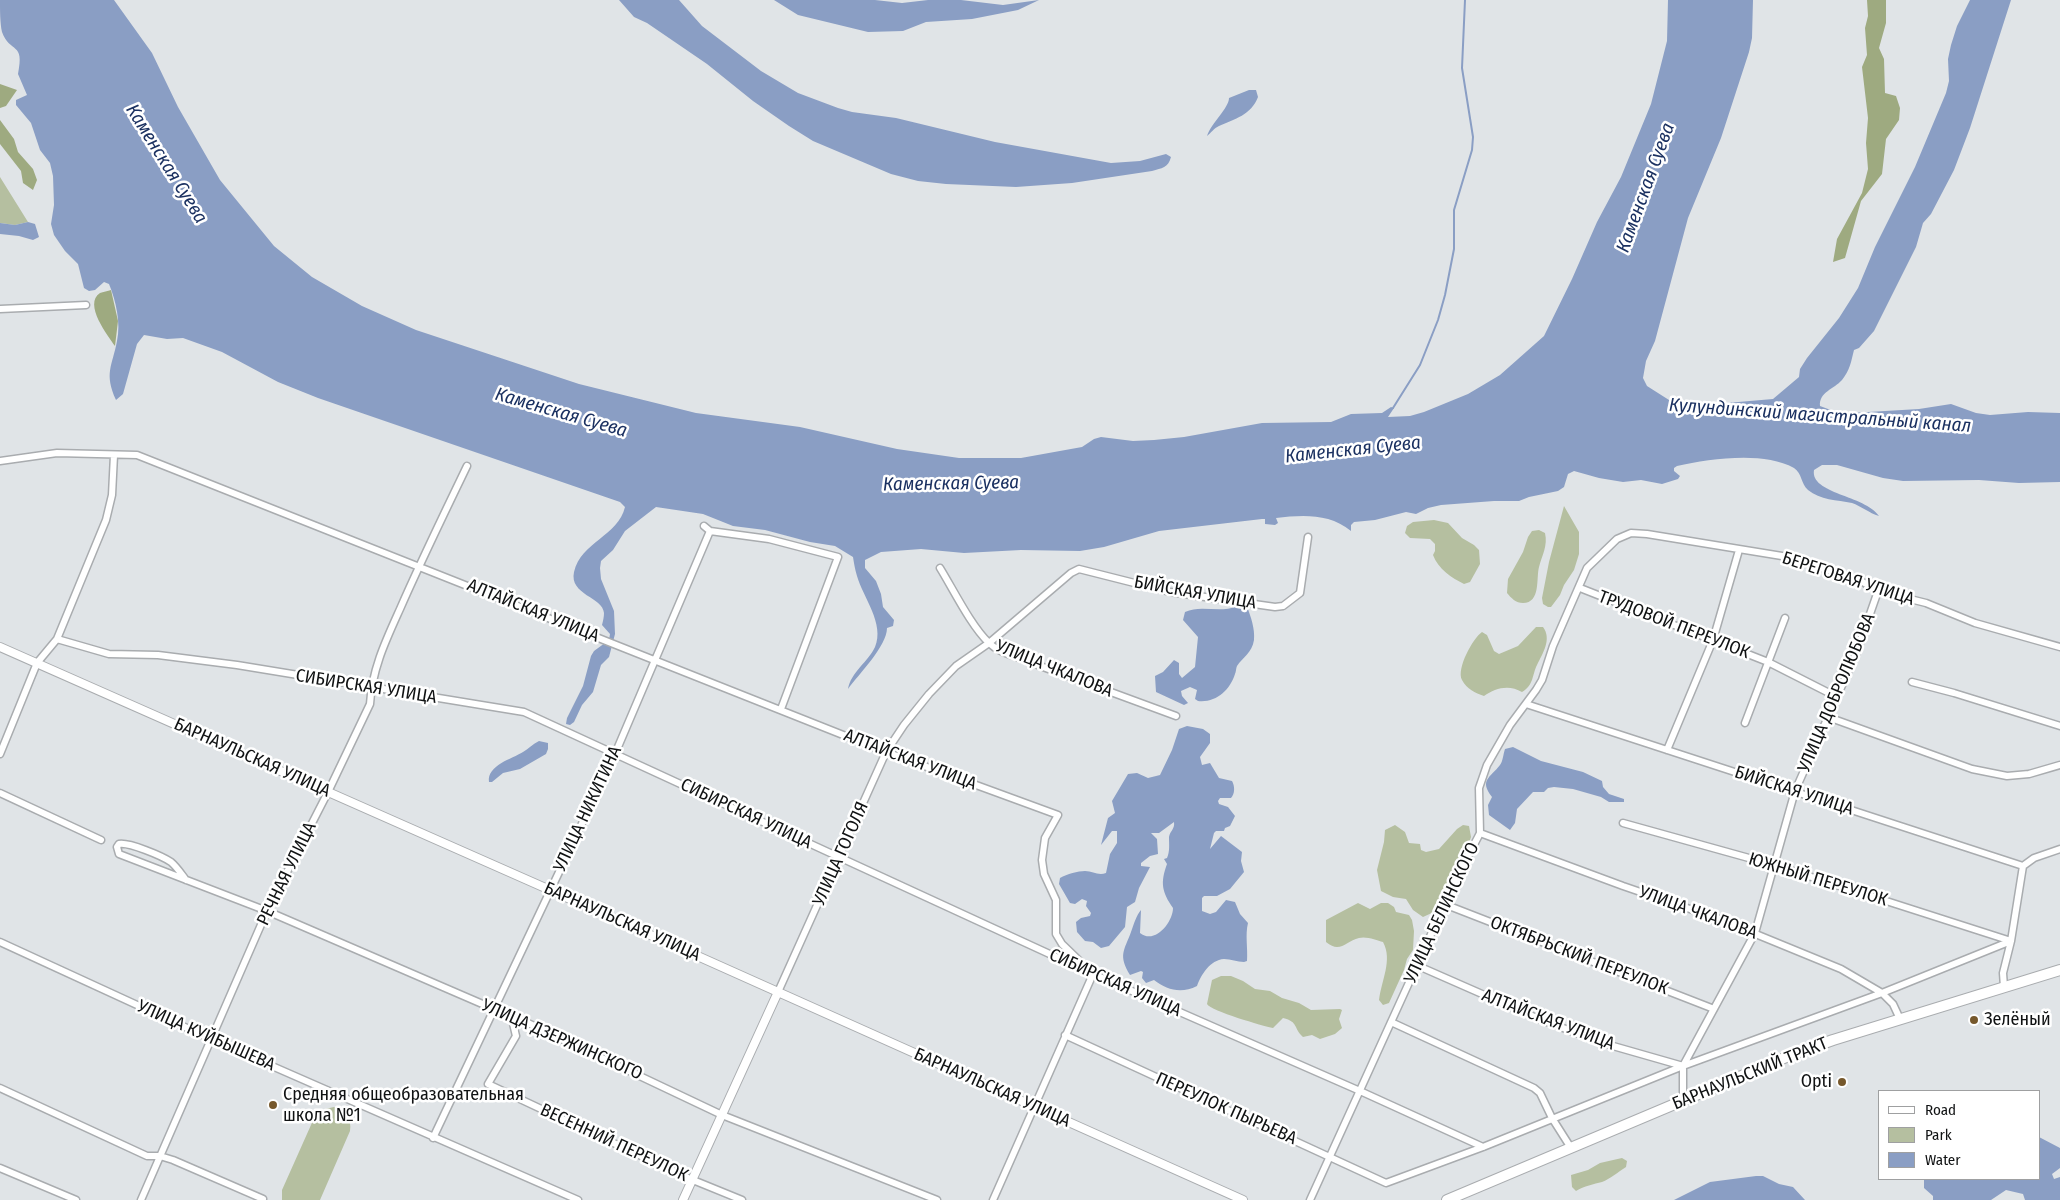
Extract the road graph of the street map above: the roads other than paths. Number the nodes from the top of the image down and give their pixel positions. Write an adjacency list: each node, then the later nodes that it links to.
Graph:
1 (86, 305): 2 (street)
2 (0, 309)
3 (114, 455): 4 (street, АЛТАЙСКАЯ УЛИЦА); 11 (street, АЛТАЙСКАЯ УЛИЦА); 17 (street)
4 (0, 462)
5 (467, 466): 11 (street, РЕЧНАЯ УЛИЦА)
6 (704, 526): 7 (street)
7 (710, 531): 22 (street, УЛИЦА НИКИТИНА); 29 (street)
8 (1631, 533): 10 (street, БЕРЕГОВАЯ УЛИЦА); 14 (street, УЛИЦА БЕЛИНСКОГО)
9 (1308, 537): 13 (street, БИЙСКАЯ УЛИЦА)
10 (1739, 550): 15 (street, БЕРЕГОВАЯ УЛИЦА); 18 (street)
11 (418, 566): 22 (street, АЛТАЙСКАЯ УЛИЦА); 26 (street, РЕЧНАЯ УЛИЦА)
12 (940, 568): 19 (street, УЛИЦА ЧКАЛОВА)
13 (1079, 569): 19 (street, УЛИЦА ГОГОЛЯ)
14 (1580, 588): 18 (street, ТРУДОВОЙ ПЕРЕУЛОК); 28 (street, УЛИЦА БЕЛИНСКОГО)
15 (1878, 591): 20 (street, БЕРЕГОВАЯ УЛИЦА); 27 (street, УЛИЦА ДОБРОЛЮБОВА)
16 (1785, 618): 23 (street, ТРУДОВОЙ ПЕРЕУЛОК)
17 (57, 639): 24 (street); 26 (street, СИБИРСКАЯ УЛИЦА)
18 (1713, 640): 23 (street, ТРУДОВОЙ ПЕРЕУЛОК); 34 (street)
19 (989, 643): 30 (street, УЛИЦА ЧКАЛОВА); 35 (street, УЛИЦА ГОГОЛЯ)
20 (2060, 646)
21 (0, 647): 24 (street, БАРНАУЛЬСКАЯ УЛИЦА)
22 (655, 659): 29 (street, АЛТАЙСКАЯ УЛИЦА); 37 (street, УЛИЦА НИКИТИНА)
23 (1768, 662): 27 (street, ТРУДОВОЙ ПЕРЕУЛОК); 32 (street, ТРУДОВОЙ ПЕРЕУЛОК)
24 (37, 663): 36 (street); 40 (street, БАРНАУЛЬСКАЯ УЛИЦА)
25 (1912, 682): 33 (street)
26 (371, 688): 37 (street, СИБИРСКАЯ УЛИЦА); 40 (street, РЕЧНАЯ УЛИЦА)
27 (1837, 697): 31 (street, УЛИЦА ДОБРОЛЮБОВА)
28 (1526, 704): 34 (street, БИЙСКАЯ УЛИЦА); 43 (street, УЛИЦА БЕЛИНСКОГО)
29 (781, 709): 35 (street, АЛТАЙСКАЯ УЛИЦА)
30 (1176, 716)
31 (1828, 717): 38 (street); 39 (street, УЛИЦА ДОБРОЛЮБОВА)
32 (1745, 723)
33 (2060, 726)
34 (1667, 750): 39 (street, БИЙСКАЯ УЛИЦА)
35 (886, 752): 46 (street, УЛИЦА ГОГОЛЯ); 58 (street, АЛТАЙСКАЯ УЛИЦА)
36 (0, 754)
37 (615, 754): 46 (street, СИБИРСКАЯ УЛИЦА); 50 (street, УЛИЦА НИКИТИНА)
38 (2060, 765)
39 (1795, 791): 47 (street, УЛИЦА ДОБРОЛЮБОВА); 48 (street, БИЙСКАЯ УЛИЦА)
40 (328, 792): 50 (street, БАРНАУЛЬСКАЯ УЛИЦА); 52 (street, РЕЧНАЯ УЛИЦА)
41 (0, 793): 44 (street)
42 (1623, 823): 47 (street, ЮЖНЫЙ ПЕРЕУЛОК)
43 (1480, 832): 51 (street, УЛИЦА БЕЛИНСКОГО); 53 (street, УЛИЦА ЧКАЛОВА)
44 (101, 840)
45 (2060, 850): 48 (street)
46 (840, 857): 58 (street, СИБИРСКАЯ УЛИЦА); 60 (street, УЛИЦА ГОГОЛЯ)
47 (1774, 865): 53 (street, УЛИЦА ДОБРОЛЮБОВА); 54 (street, ЮЖНЫЙ ПЕРЕУЛОК)
48 (2023, 866): 54 (street)
49 (186, 880): 49 (street, УЛИЦА ДЗЕРЖИНСКОГО); 52 (street, УЛИЦА ДЗЕРЖИНСКОГО)
50 (550, 890): 60 (street, БАРНАУЛЬСКАЯ УЛИЦА); 62 (street, УЛИЦА НИКИТИНА)
51 (1444, 904): 56 (street, УЛИЦА БЕЛИНСКОГО); 63 (street, ОКТЯБРЬСКИЙ ПЕРЕУЛОК)
52 (267, 911): 62 (street, УЛИЦА ДЗЕРЖИНСКОГО); 68 (street, РЕЧНАЯ УЛИЦА)
53 (1755, 934): 61 (street, УЛИЦА ЧКАЛОВА); 63 (street, УЛИЦА ДОБРОЛЮБОВА)
54 (2011, 941): 59 (street); 61 (street)
55 (0, 942): 68 (street, УЛИЦА КУЙБЫШЕВА)
56 (1416, 966): 66 (street, УЛИЦА БЕЛИНСКОГО); 69 (street, АЛТАЙСКАЯ УЛИЦА)
57 (2060, 970): 59 (main road, БАРНАУЛЬСКИЙ ТРАКТ)
58 (1093, 974): 67 (street); 71 (street, СИБИРСКАЯ УЛИЦА)
59 (2004, 987): 65 (main road, БАРНАУЛЬСКИЙ ТРАКТ)
60 (778, 992): 73 (street, БАРНАУЛЬСКАЯ УЛИЦА); 74 (street, УЛИЦА ГОГОЛЯ)
61 (1882, 993): 65 (street, УЛИЦА ЧКАЛОВА); 69 (street)
62 (494, 1009): 64 (street, УЛИЦА ДЗЕРЖИНСКОГО); 76 (street, УЛИЦА НИКИТИНА)
63 (1714, 1009): 69 (street, УЛИЦА ДОБРОЛЮБОВА)
64 (511, 1015): 74 (street, УЛИЦА ДЗЕРЖИНСКОГО); 82 (street, ВЕСЕННИЙ ПЕРЕУЛОК)
65 (1900, 1019): 72 (main road, БАРНАУЛЬСКИЙ ТРАКТ)
66 (1391, 1022): 71 (street, УЛИЦА БЕЛИНСКОГО); 75 (street)
67 (1065, 1035): 73 (street); 80 (street, ПЕРЕУЛОК ПЫРЬЕВА)
68 (211, 1039): 76 (street, УЛИЦА КУЙБЫШЕВА); 79 (street, РЕЧНАЯ УЛИЦА)
69 (1684, 1066): 72 (street, УЛИЦА ДОБРОЛЮБОВА); 75 (street)
70 (0, 1088): 79 (street)
71 (1360, 1091): 77 (street, СИБИРСКАЯ УЛИЦА); 80 (street, УЛИЦА БЕЛИНСКОГО)
72 (1683, 1101): 78 (main road, БАРНАУЛЬСКИЙ ТРАКТ)
73 (1035, 1107): 90 (street); 91 (street, БАРНАУЛЬСКАЯ УЛИЦА)
74 (722, 1115): 82 (street, УЛИЦА ГОГОЛЯ); 89 (street, УЛИЦА ДЗЕРЖИНСКОГО)
75 (1552, 1118): 77 (street); 78 (street)
76 (433, 1138): 86 (street, УЛИЦА КУЙБЫШЕВА)
77 (1483, 1147): 80 (street, ПЕРЕУЛОК ПЫРЬЕВА)
78 (1571, 1148): 93 (main road, БАРНАУЛЬСКИЙ ТРАКТ)
79 (160, 1156): 83 (street); 85 (street, РЕЧНАЯ УЛИЦА)
80 (1330, 1156): 92 (street, УЛИЦА БЕЛИНСКОГО)
81 (0, 1168): 84 (street)
82 (693, 1180): 87 (street, УЛИЦА ГОГОЛЯ); 88 (street, ВЕСЕННИЙ ПЕРЕУЛОК)
83 (263, 1199)
84 (76, 1200)
85 (141, 1200)
86 (578, 1200)
87 (684, 1200)
88 (742, 1200)
89 (937, 1200)
90 (993, 1200)
91 (1243, 1200)
92 (1310, 1200)
93 (1447, 1200)

